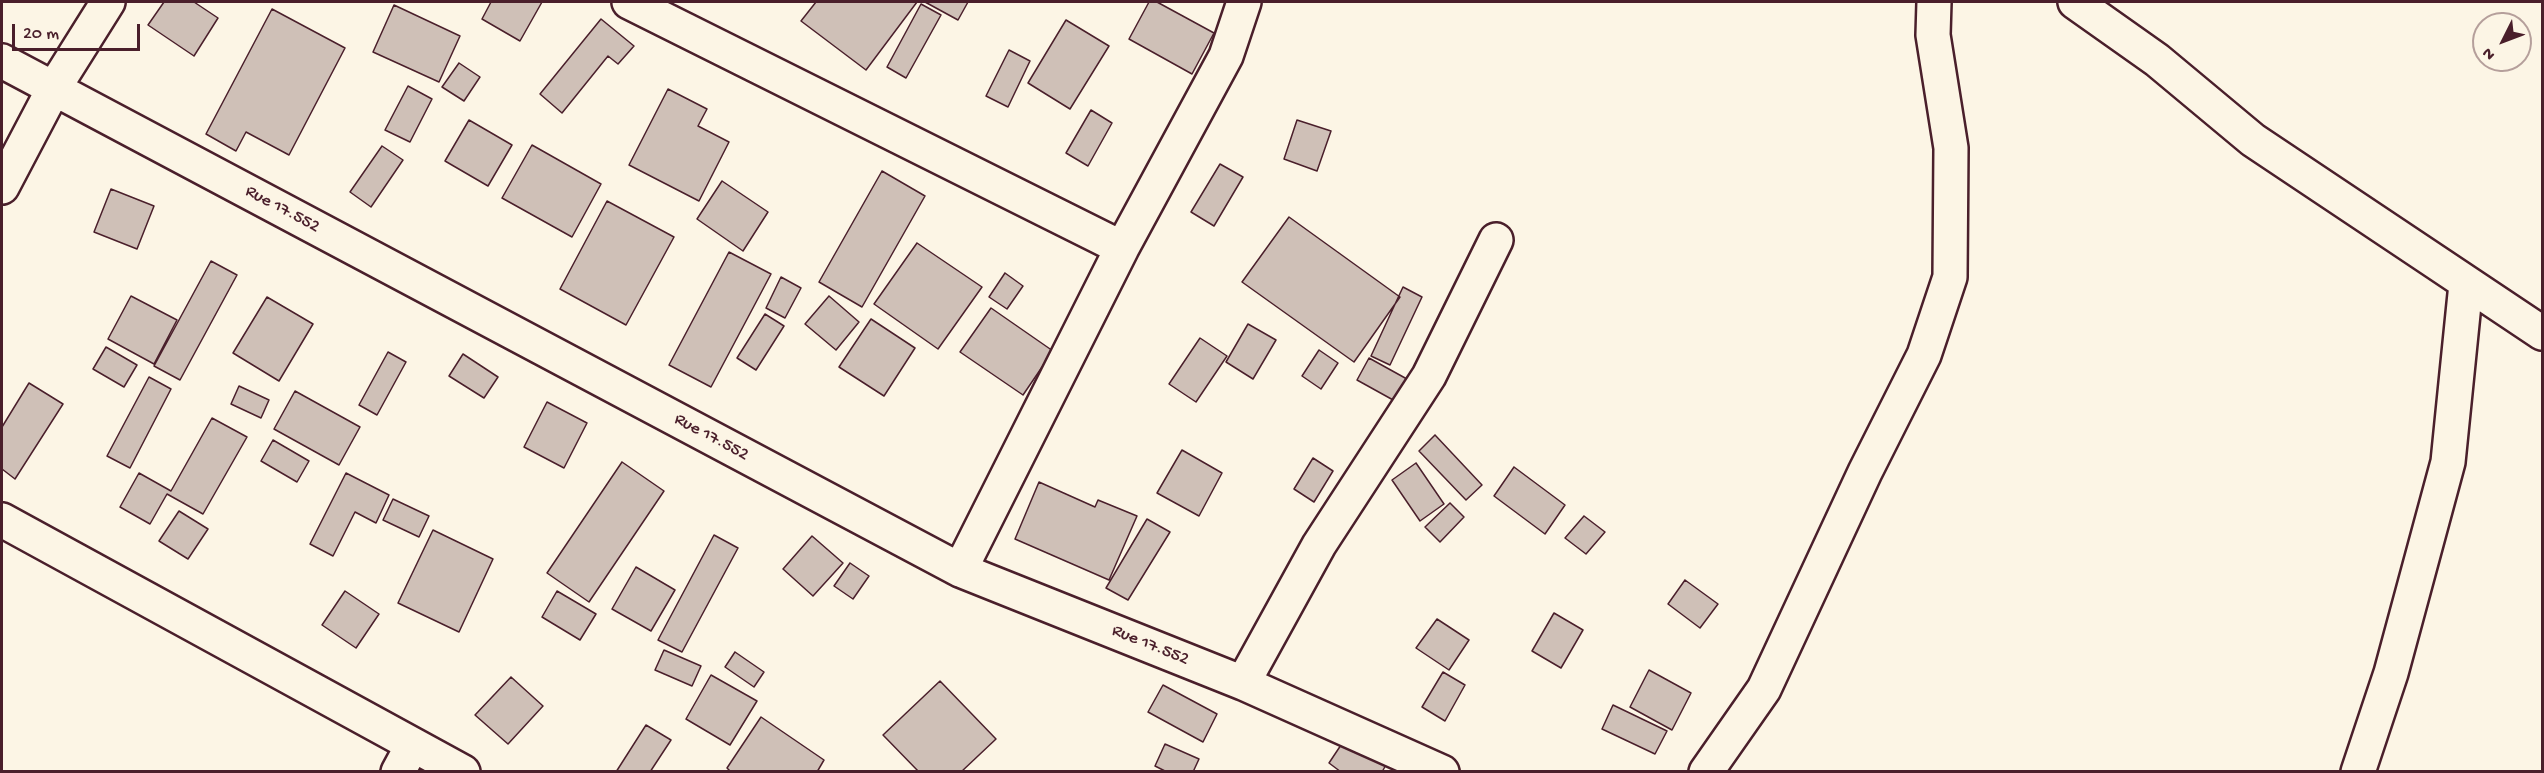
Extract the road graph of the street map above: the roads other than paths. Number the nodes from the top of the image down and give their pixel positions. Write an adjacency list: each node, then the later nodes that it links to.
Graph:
1 (108, 2): 7 (street)
2 (629, 2): 10 (street)
3 (1244, 2): 10 (street)
4 (1934, 2): 19 (street)
5 (2075, 2): 11 (street)
6 (2, 61): 7 (street, Rue 17.552)
7 (54, 88): 8 (street); 14 (street, Rue 17.552)
8 (2, 187)
9 (1496, 240): 15 (street)
10 (1122, 248): 14 (street)
11 (2466, 284): 12 (street); 20 (street)
12 (2542, 333)
13 (2, 520): 16 (street)
14 (960, 570): 15 (street, Rue 17.552)
15 (1244, 683): 18 (street, Rue 17.552)
16 (405, 759): 17 (street)
17 (463, 771)
18 (1442, 771)
19 (1706, 771)
20 (2358, 771)

